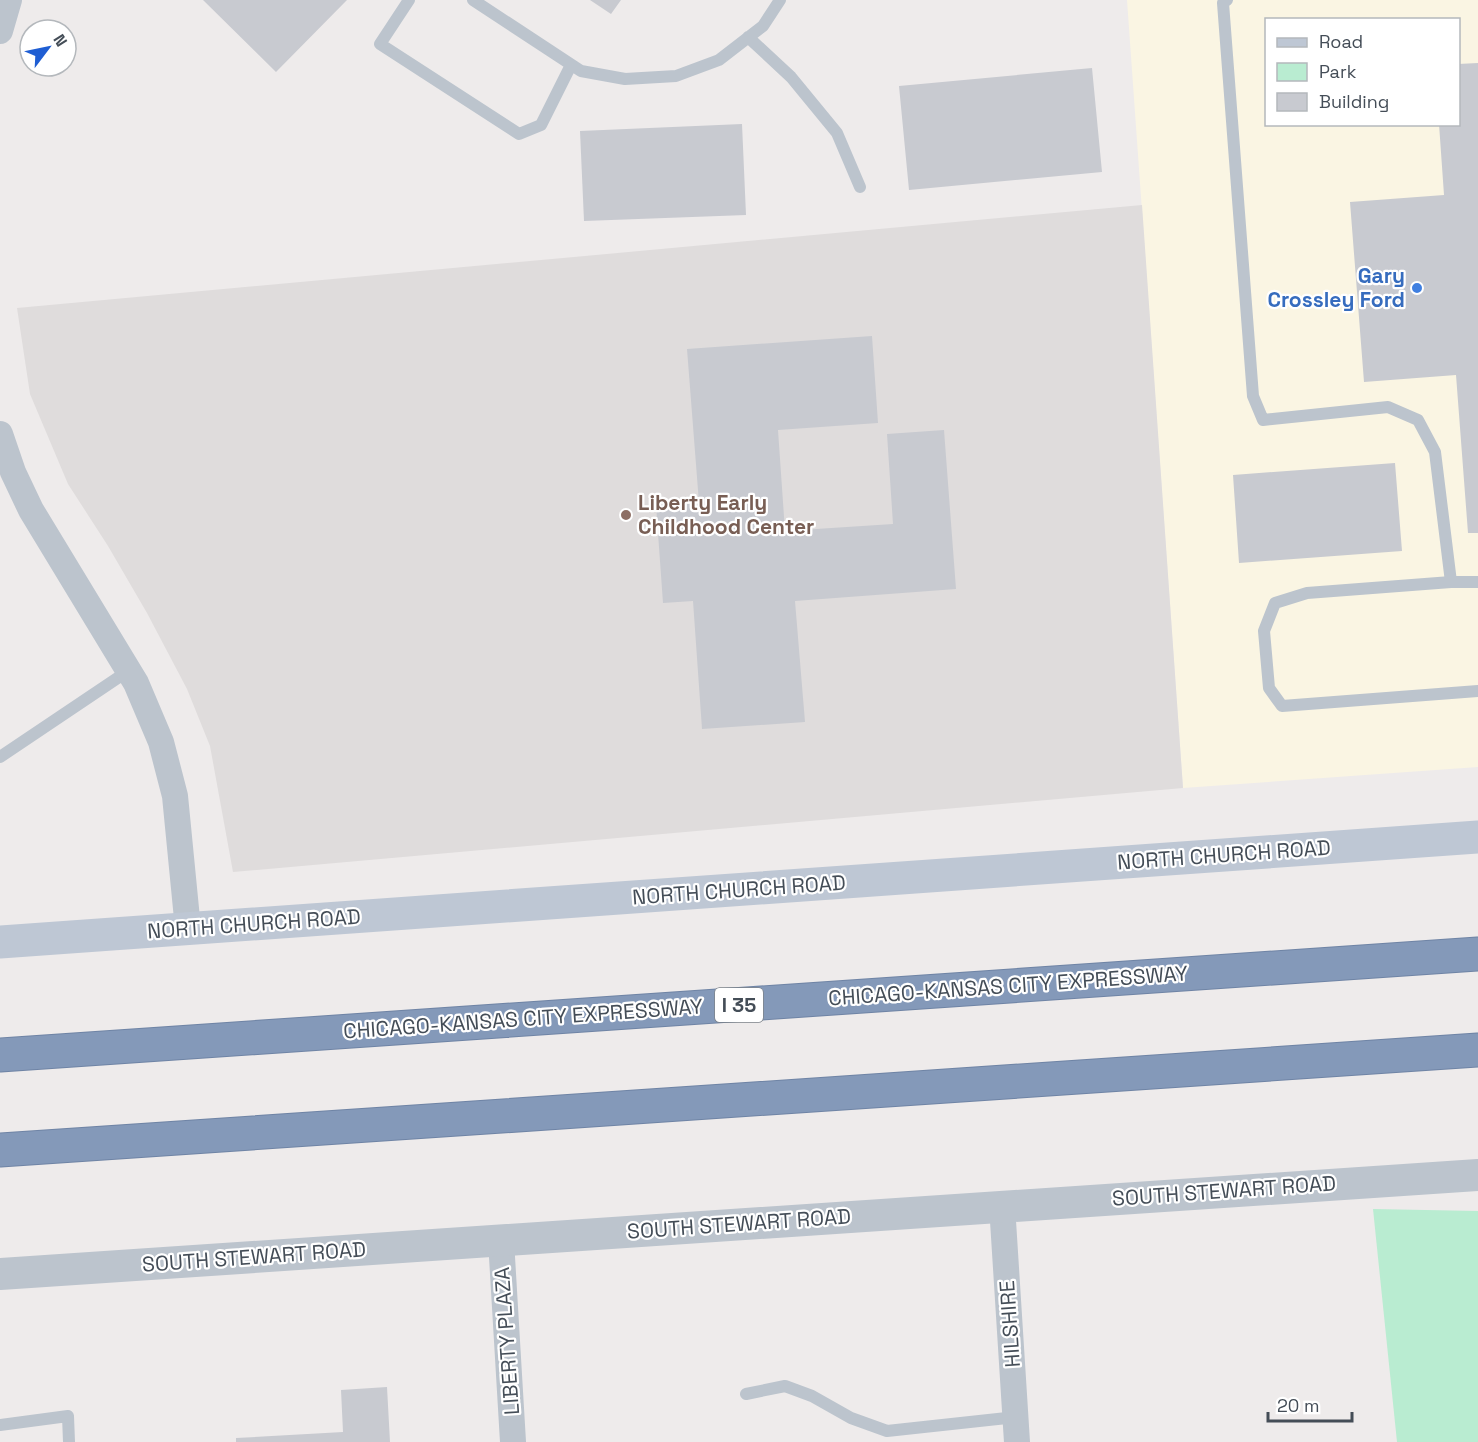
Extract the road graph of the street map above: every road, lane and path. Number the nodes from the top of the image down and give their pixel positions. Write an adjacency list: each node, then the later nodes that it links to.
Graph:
1 (9, 0): 6 (street)
2 (409, 0): 8 (lane)
3 (473, 0): 8 (lane)
4 (780, 0): 7 (lane)
5 (1227, 0): 12 (lane)
6 (0, 31)
7 (748, 37): 8 (lane); 9 (lane)
8 (571, 64)
9 (860, 187)
10 (0, 434): 11 (street)
11 (6, 475): 14 (street)
12 (1450, 582): 13 (lane); 15 (lane)
13 (1478, 582)
14 (128, 670): 16 (lane); 18 (street)
15 (1478, 692)
16 (0, 757)
17 (1478, 837): 18 (main road, NORTH CHURCH ROAD)
18 (188, 928): 19 (main road, NORTH CHURCH ROAD)
19 (0, 942)
20 (1478, 954): 22 (highway, CHICAGO-KANSAS CITY EXPRESSWAY / I 35)
21 (1478, 1050): 23 (highway)
22 (0, 1055)
23 (0, 1150)
24 (1478, 1174): 25 (street, SOUTH STEWART ROAD)
25 (1002, 1205): 26 (street, SOUTH STEWART ROAD); 30 (street, HILSHIRE)
26 (501, 1240): 27 (street, SOUTH STEWART ROAD); 32 (street, LIBERTY PLAZA)
27 (0, 1274)
28 (746, 1394): 30 (lane)
29 (0, 1425): 31 (lane)
30 (1016, 1430)
31 (69, 1442)
32 (513, 1442)

